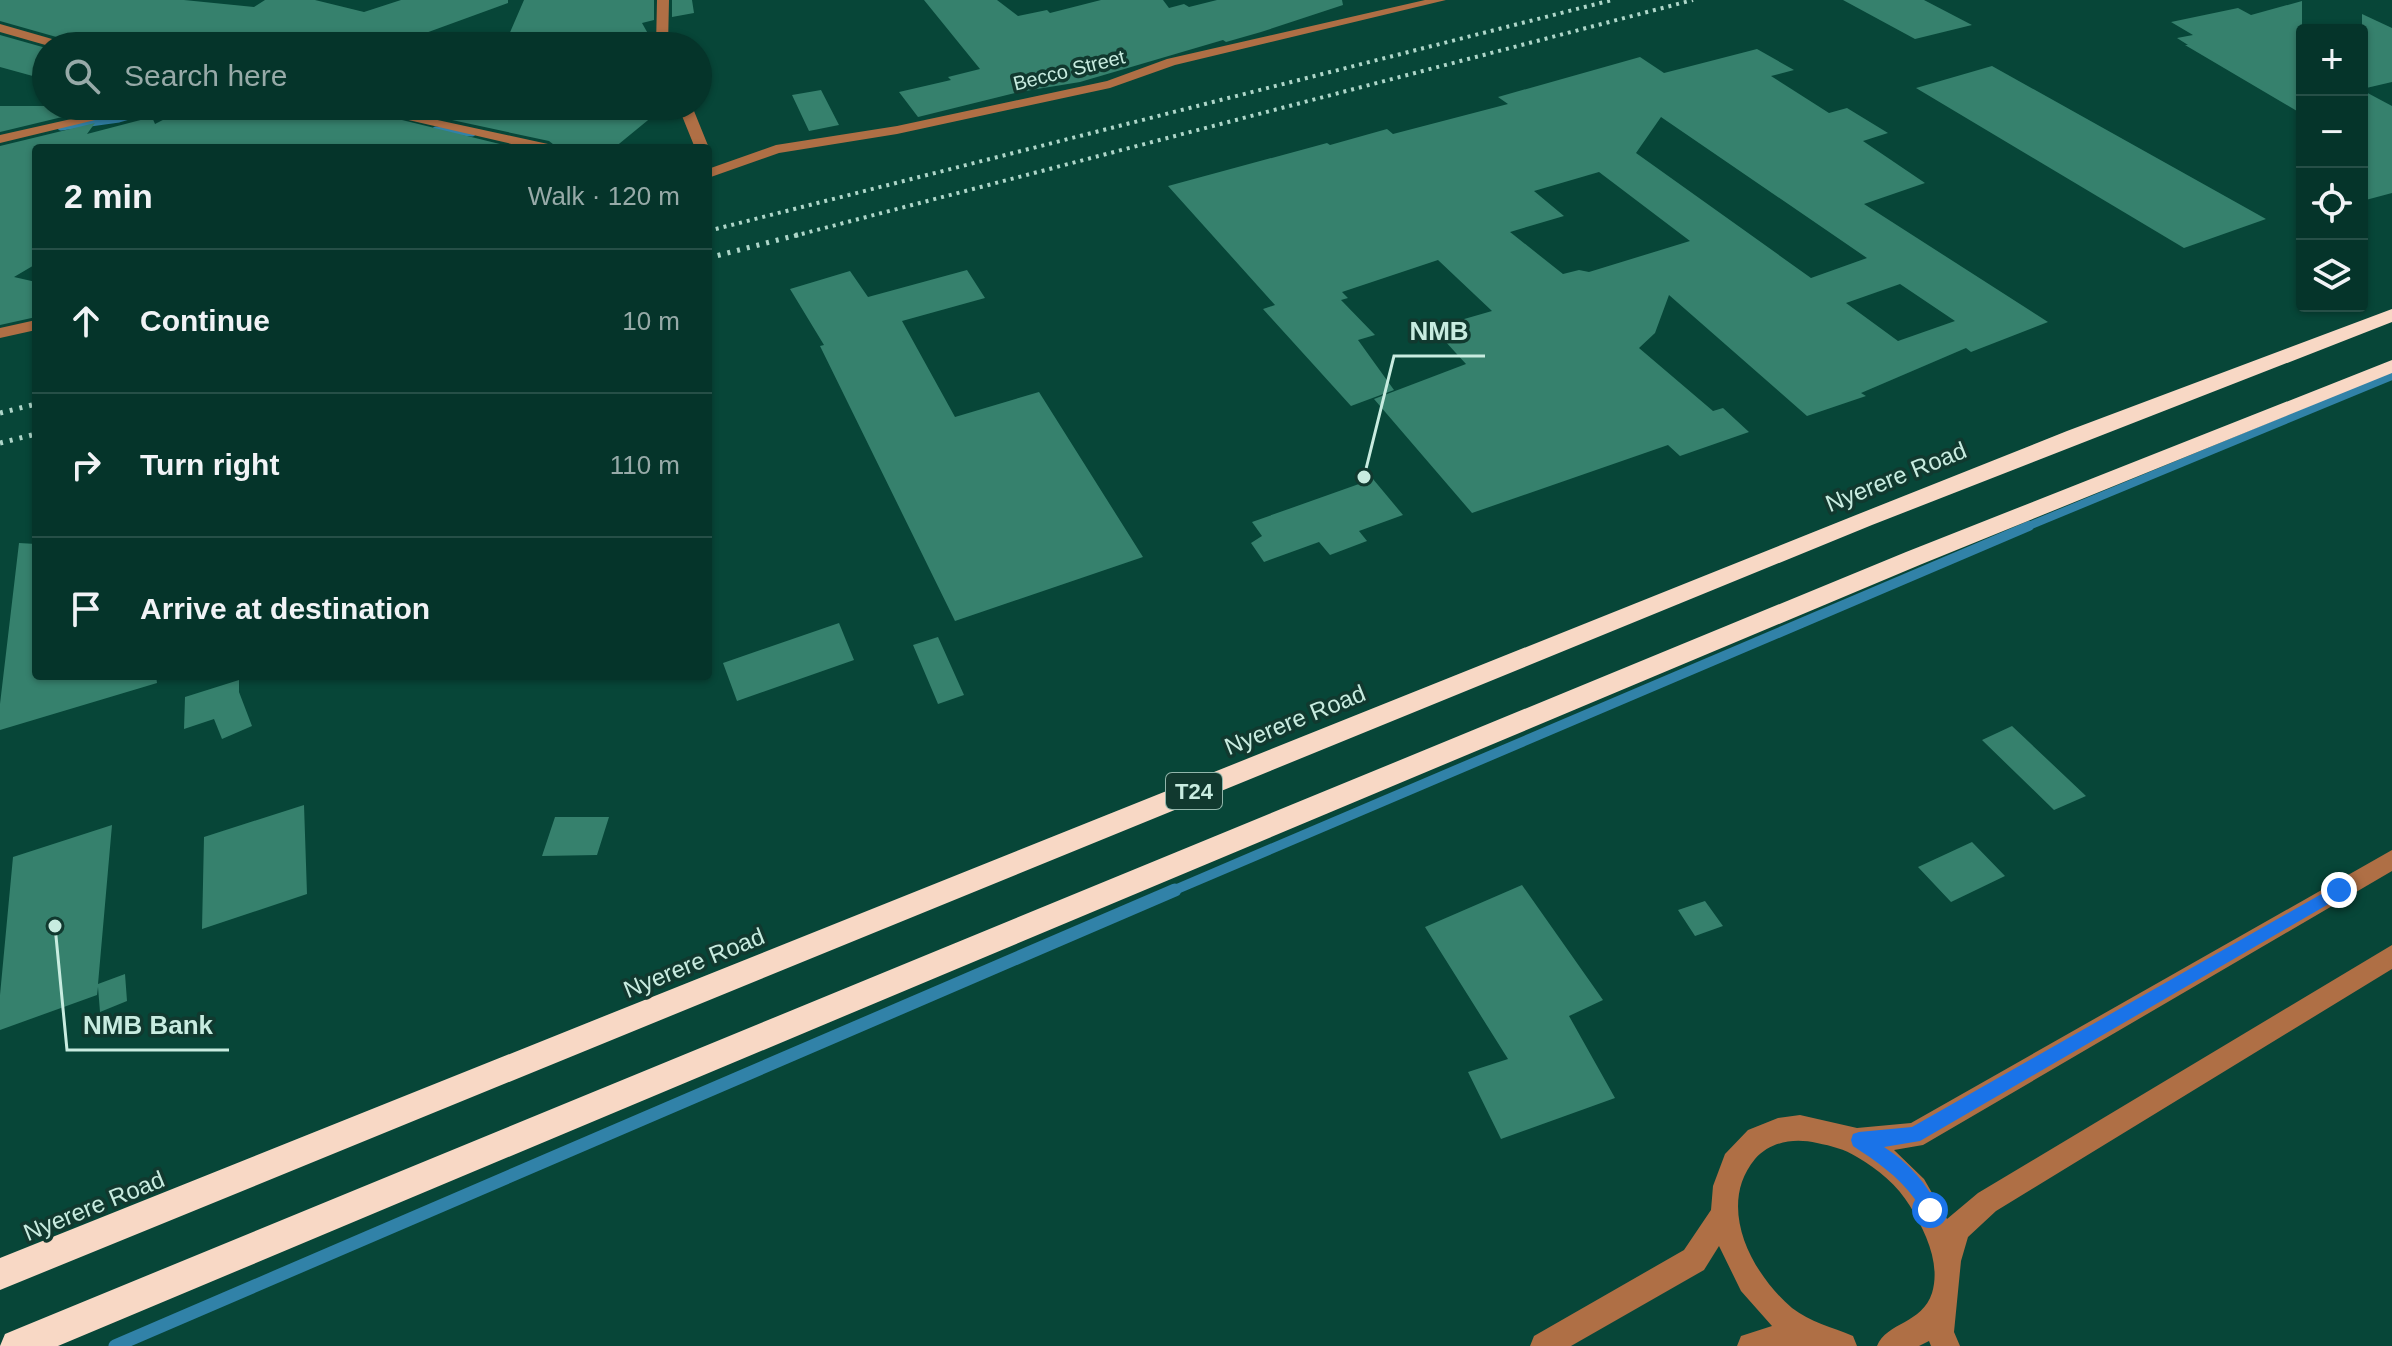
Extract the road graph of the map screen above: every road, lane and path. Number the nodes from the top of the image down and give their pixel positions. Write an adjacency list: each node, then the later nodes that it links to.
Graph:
1 (663, 0): 4 (street)
2 (1440, 0): 12 (street, Becco Street)
3 (0, 28): 5 (street)
4 (660, 32)
5 (32, 37)
6 (84, 120): 9 (street)
7 (419, 120): 10 (street)
8 (691, 120): 11 (street)
9 (0, 139)
10 (530, 144)
11 (700, 144)
12 (712, 170)
13 (2392, 315): 22 (highway, Nyerere Road / T24)
14 (32, 326): 15 (street)
15 (0, 333)
16 (2392, 366): 25 (highway, T24)
17 (2392, 860): 19 (street)
18 (2392, 956): 21 (street)
19 (1859, 1140): 20 (street); 21 (street)
20 (1724, 1214): 24 (street); 26 (street)
21 (1948, 1264): 23 (street)
22 (0, 1274)
23 (1944, 1300): 28 (street); 29 (street)
24 (1832, 1343): 27 (street)
25 (17, 1346)
26 (1544, 1346)
27 (1751, 1346)
28 (1891, 1346)
29 (1946, 1346)

